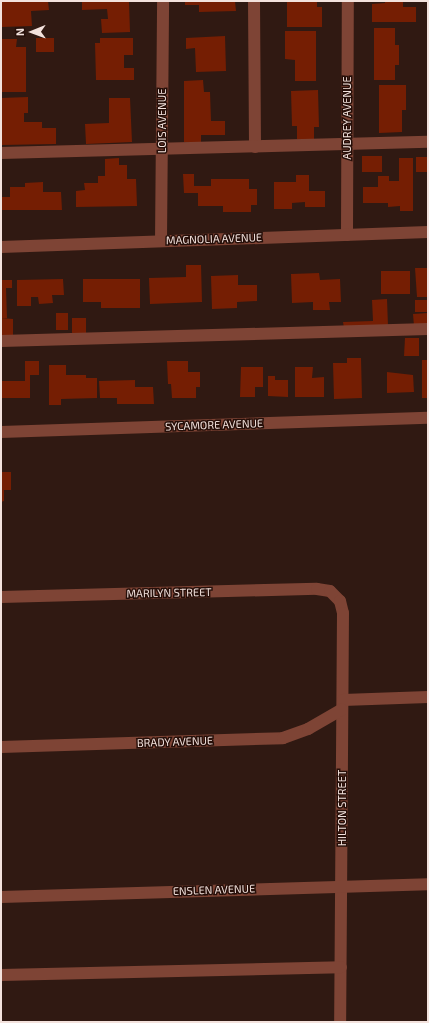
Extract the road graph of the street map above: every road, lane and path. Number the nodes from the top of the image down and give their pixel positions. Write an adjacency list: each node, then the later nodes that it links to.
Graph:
1 (163, 1): 7 (street, LOIS AVENUE)
2 (254, 1): 6 (street)
3 (348, 1): 5 (street, AUDREY AVENUE)
4 (428, 142): 5 (street)
5 (347, 146): 6 (street); 10 (street, AUDREY AVENUE)
6 (255, 147): 7 (street)
7 (162, 149): 8 (street); 11 (street, LOIS AVENUE)
8 (1, 153)
9 (428, 232): 10 (street, MAGNOLIA AVENUE)
10 (347, 235): 11 (street, MAGNOLIA AVENUE)
11 (161, 241): 12 (street, MAGNOLIA AVENUE)
12 (1, 247)
13 (428, 329): 14 (street)
14 (1, 340)
15 (428, 418): 16 (street, SYCAMORE AVENUE)
16 (1, 432)
17 (335, 596): 18 (street, MARILYN STREET); 20 (street, HILTON STREET)
18 (1, 597)
19 (428, 698): 20 (street, BRADY AVENUE)
20 (342, 704): 21 (street, BRADY AVENUE); 23 (street, HILTON STREET)
21 (1, 748)
22 (428, 884): 23 (street, ENSLEN AVENUE)
23 (342, 886): 24 (street, ENSLEN AVENUE); 25 (street, HILTON STREET)
24 (1, 897)
25 (341, 967): 26 (street); 27 (street, HILTON STREET)
26 (1, 975)
27 (340, 1022)

